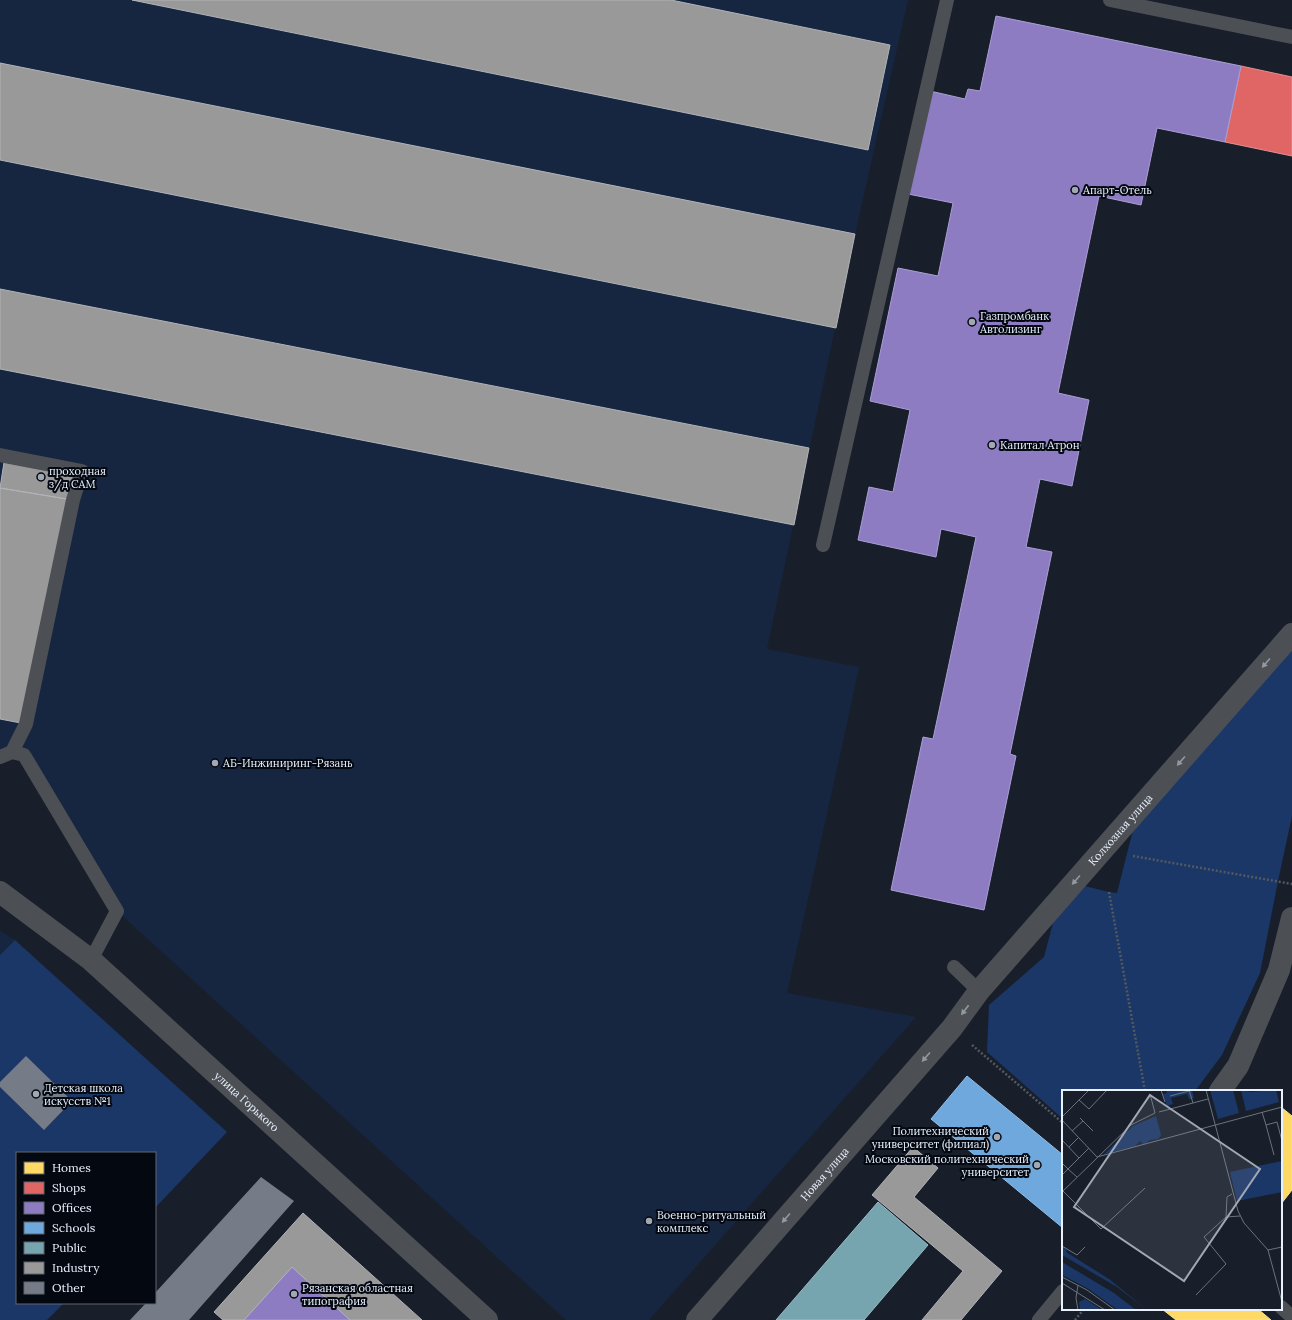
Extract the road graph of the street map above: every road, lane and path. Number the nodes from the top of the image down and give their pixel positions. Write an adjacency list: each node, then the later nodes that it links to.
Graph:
1 (947, 0): 5 (lane)
2 (1110, 0): 3 (lane)
3 (1292, 37)
4 (0, 455): 7 (lane)
5 (823, 545)
6 (1292, 634): 15 (street, Колхозная улица, one-way to 15)
7 (6, 755): 13 (lane)
8 (1126, 855): 9 (path)
9 (1292, 884)
10 (0, 892): 13 (street, улица Горького)
11 (1109, 892): 17 (path)
12 (1292, 918): 18 (street)
13 (91, 960): 24 (street, улица Горького)
14 (954, 967): 15 (lane)
15 (979, 991): 16 (street, Колхозная улица, one-way to 16)
16 (952, 1028): 19 (path); 25 (street, Новая улица, one-way to 25)
17 (1145, 1090)
18 (1221, 1090)
19 (1062, 1123)
20 (1062, 1292): 26 (lane)
21 (1282, 1308): 23 (lane)
22 (1083, 1310): 27 (path)
23 (1292, 1317)
24 (487, 1320)
25 (697, 1320)
26 (1039, 1320)
27 (1075, 1320)

